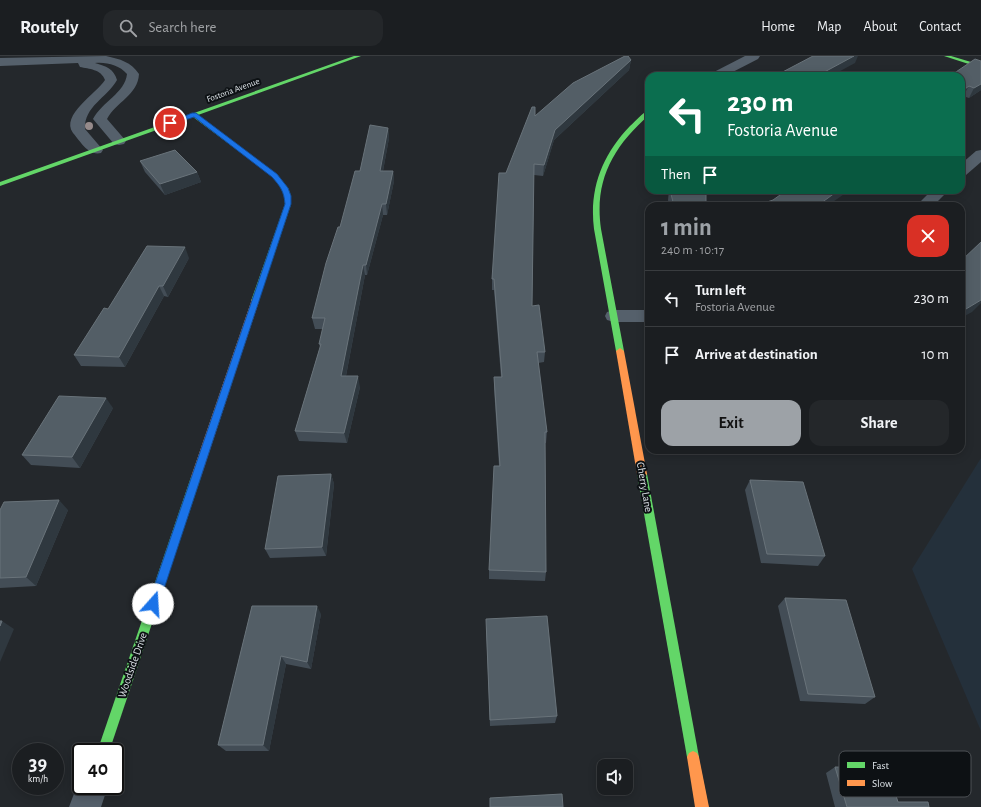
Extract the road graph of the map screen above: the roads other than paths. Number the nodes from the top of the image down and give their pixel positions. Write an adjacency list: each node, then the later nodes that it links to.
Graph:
1 (359, 56): 8 (street, Fostoria Avenue)
2 (754, 56): 7 (street)
3 (946, 56): 6 (street)
4 (69, 61): 5 (street); 10 (street); 11 (street)
5 (0, 62)
6 (981, 67)
7 (724, 72)
8 (194, 115): 10 (street, Fostoria Avenue); 19 (street, Woodside Drive)
9 (645, 116): 17 (street, Cherry Lane)
10 (119, 142): 11 (street, Fostoria Avenue)
11 (96, 150): 14 (street, Fostoria Avenue)
12 (981, 154): 13 (street)
13 (965, 168)
14 (0, 184)
15 (937, 194): 16 (street)
16 (928, 202)
17 (614, 316): 18 (street); 22 (street, Cherry Lane)
18 (645, 316)
19 (106, 743)
20 (89, 795): 21 (street)
21 (84, 807)
22 (702, 807)

